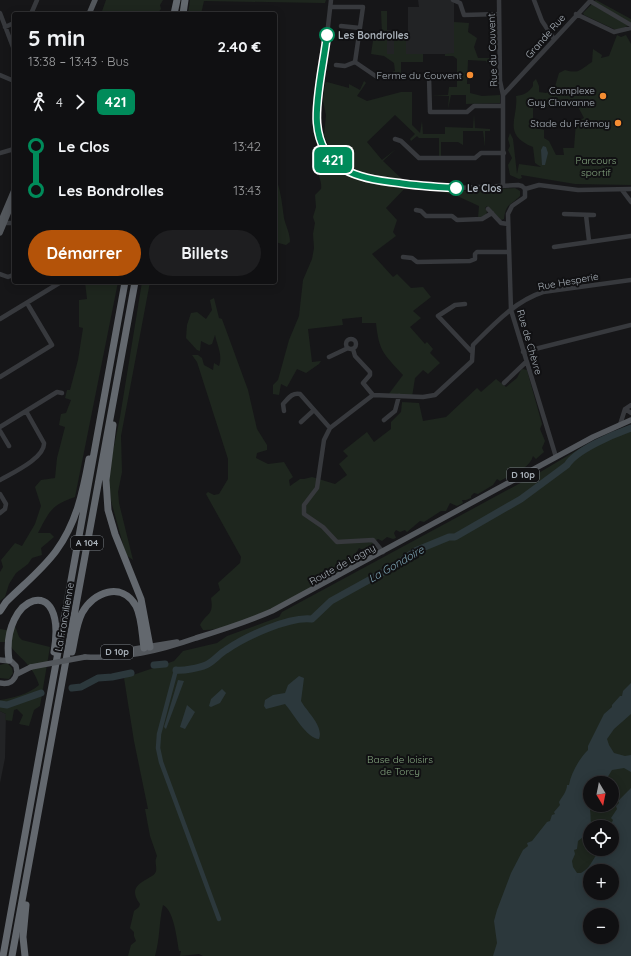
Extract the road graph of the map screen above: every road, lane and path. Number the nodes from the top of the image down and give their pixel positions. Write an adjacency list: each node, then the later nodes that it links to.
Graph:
1 (37, 0): 13 (street)
2 (95, 0): 14 (main road)
3 (177, 0): 15 (highway)
4 (185, 0): 16 (highway)
5 (331, 0): 11 (street)
6 (363, 0): 12 (street)
7 (453, 0): 18 (street)
8 (499, 0): 18 (street, Rue du Couvent)
9 (534, 0): 25 (street)
10 (591, 0): 19 (street, Grande Rue); 22 (street)
11 (330, 6): 12 (street); 41 (street)
12 (363, 6): 24 (street)
13 (32, 12)
14 (90, 12)
15 (174, 12)
16 (183, 12)
17 (0, 13): 23 (street)
18 (499, 14): 34 (street, Rue du Couvent)
19 (576, 14): 22 (street); 25 (street, Grande Rue)
20 (12, 24): 23 (street)
21 (341, 26): 24 (street)
22 (631, 26)
23 (5, 27): 26 (street)
24 (360, 28): 27 (street)
25 (554, 39): 33 (street, Grande Rue)
26 (12, 44)
27 (355, 62): 28 (street); 30 (street)
28 (336, 66)
29 (0, 75): 32 (street)
30 (377, 77)
31 (429, 78): 36 (street)
32 (12, 80)
33 (512, 85): 34 (street); 35 (street, Grande Rue)
34 (502, 88): 35 (street, Rue du Couvent)
35 (503, 98): 36 (street)
36 (503, 106): 40 (street)
37 (395, 139): 40 (street)
38 (12, 150): 39 (street)
39 (0, 153)
40 (504, 153): 41 (street)
41 (503, 185): 43 (street)
42 (631, 189): 44 (street)
43 (525, 190): 44 (street); 53 (street, Rue de Chèvre)
44 (622, 190): 46 (street)
45 (12, 196): 52 (main road)
46 (631, 202)
47 (12, 203): 52 (main road)
48 (416, 210): 53 (street)
49 (564, 214): 50 (street)
50 (586, 215): 51 (street); 56 (street)
51 (594, 215)
52 (2, 223): 54 (main road)
53 (508, 224): 58 (street, Rue de Chèvre)
54 (0, 233)
55 (631, 236): 56 (street)
56 (589, 242): 57 (street)
57 (554, 247)
58 (509, 252): 59 (street); 68 (street, Rue de Chèvre)
59 (403, 257)
60 (0, 274): 61 (street)
61 (12, 275)
62 (631, 280): 68 (street, Rue Hesperie)
63 (58, 284): 66 (street)
64 (126, 284): 94 (highway, La Francilienne / A 104)
65 (135, 284): 80 (highway, La Francilienne / A 104)
66 (27, 303): 69 (street); 75 (street)
67 (464, 304): 71 (street)
68 (511, 310): 71 (street, Rue Hesperie); 72 (street, Rue de Chèvre)
69 (0, 319)
70 (631, 325): 72 (street)
71 (471, 351): 79 (street, Rue Hesperie)
72 (523, 352): 74 (street, Rue de Chèvre)
73 (329, 357): 78 (street)
74 (526, 362): 76 (street); 96 (street, Rue de Chèvre)
75 (0, 377)
76 (504, 383)
77 (62, 392): 84 (street)
78 (373, 395): 79 (street, Rue Hesperie); 92 (street)
79 (399, 396): 87 (street)
80 (112, 404): 104 (highway); 111 (highway, La Francilienne / A 104)
81 (631, 405): 82 (street)
82 (625, 409): 86 (street); 90 (street)
83 (314, 410): 85 (street); 89 (street); 92 (street)
84 (26, 411): 91 (street); 97 (street)
85 (284, 411)
86 (631, 413)
87 (384, 420)
88 (631, 420): 90 (main road, D 10p)
89 (301, 422)
90 (620, 425): 96 (main road, D 10p)
91 (0, 427)
92 (330, 428): 100 (street)
93 (0, 431): 95 (street)
94 (98, 440): 101 (highway); 109 (highway, La Francilienne / A 104)
95 (9, 446)
96 (556, 457): 100 (main road, Route de Lagny / D 10p)
97 (0, 480)
98 (0, 494): 99 (street)
99 (0, 514)
100 (383, 552): 104 (main road, Route de Lagny / D 10p)
101 (0, 610)
102 (3, 621): 109 (highway)
103 (2, 636): 106 (highway)
104 (146, 650): 108 (main road, D 10p, bridge); 111 (highway)
105 (0, 660): 106 (main road)
106 (9, 660): 107 (main road)
107 (15, 665): 108 (main road, D 10p); 110 (main road)
108 (31, 667): 110 (main road, D 10p)
109 (56, 669): 114 (highway, La Francilienne / A 104)
110 (17, 674): 112 (main road)
111 (62, 681): 113 (highway, La Francilienne / A 104)
112 (0, 683)
113 (24, 893): 117 (highway, La Francilienne / A 104); 118 (highway)
114 (6, 940): 115 (highway); 116 (highway, La Francilienne / A 104)
115 (0, 950)
116 (3, 956)
117 (12, 956)
118 (25, 956)

